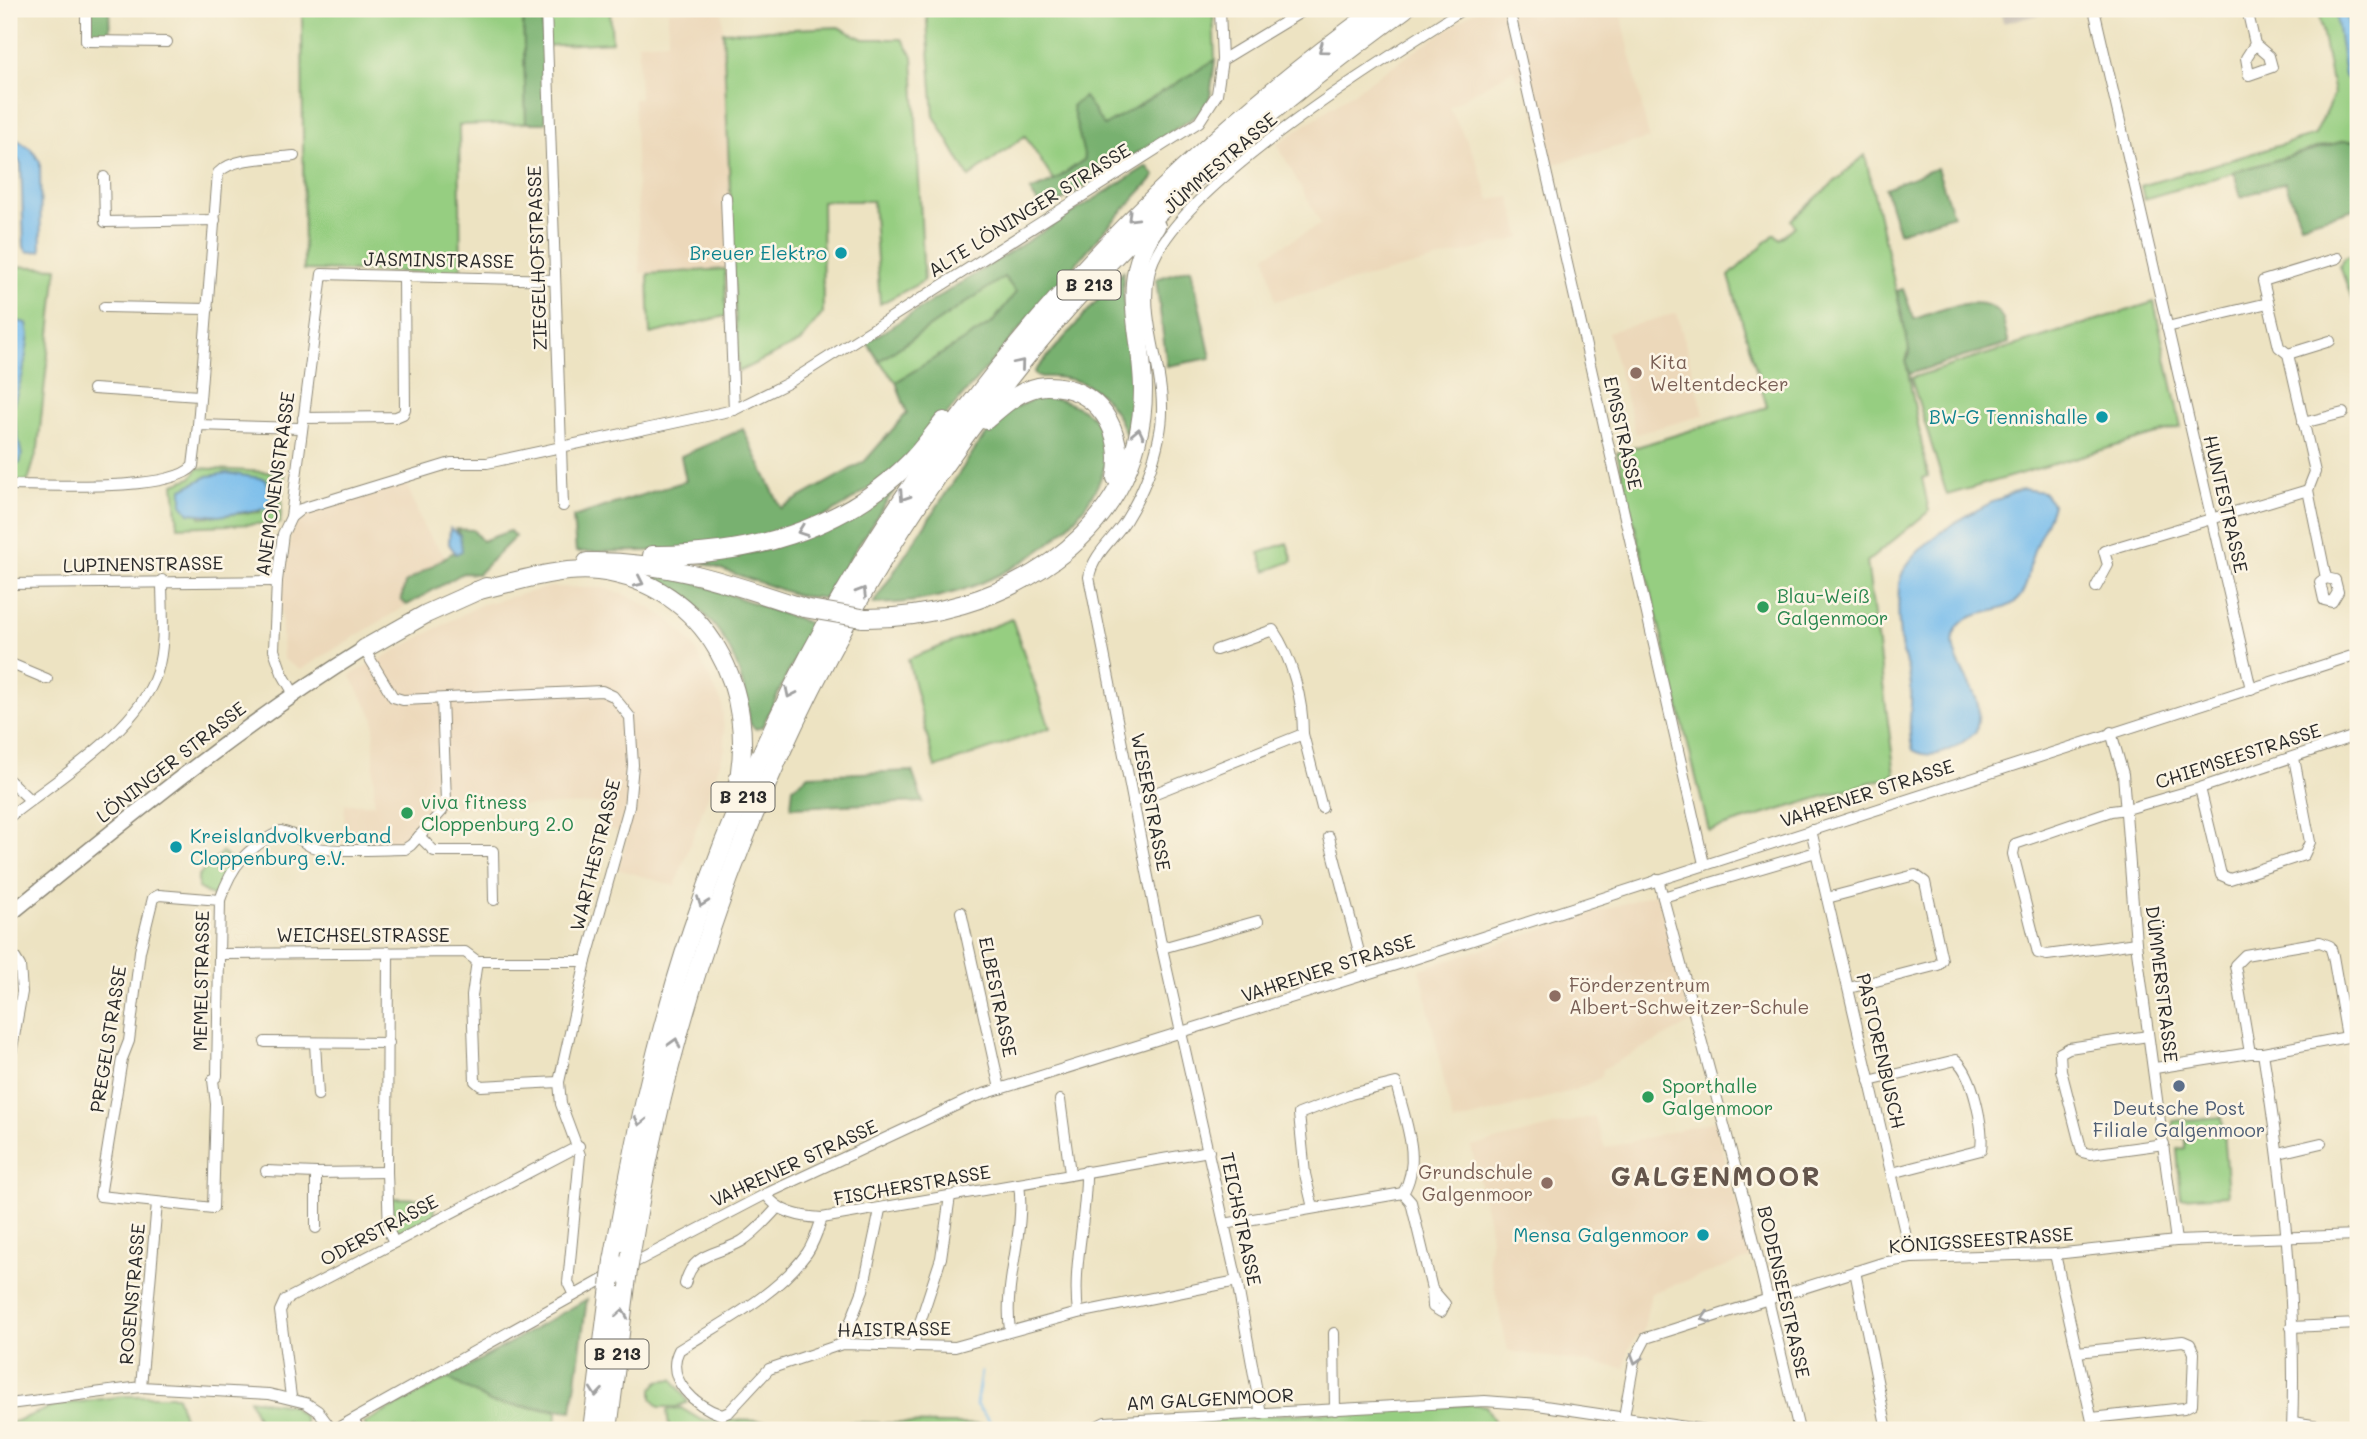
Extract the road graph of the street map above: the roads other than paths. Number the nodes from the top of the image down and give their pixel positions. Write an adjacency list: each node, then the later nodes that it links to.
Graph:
1 (86, 9): 11 (street)
2 (546, 9): 22 (street, ZIEGELHOFSTRASSE)
3 (1220, 9): 13 (street, ALTE LÖNINGER STRASSE)
4 (1306, 9): 13 (street)
5 (1378, 9): 29 (highway, B 213, one-way to 29)
6 (1405, 9): 14 (highway, B 213)
7 (1463, 9): 46 (street, JÜMMESTRASSE)
8 (1509, 9): 77 (street, EMSSTRASSE)
9 (2094, 9): 26 (street, HUNTESTRASSE)
10 (2247, 9): 12 (street)
11 (167, 41)
12 (2255, 44)
13 (1222, 60): 32 (street, ALTE LÖNINGER STRASSE)
14 (1248, 131): 38 (highway, B 213, one-way to 14); 41 (highway, B 213, one-way to 14)
15 (294, 156): 18 (street)
16 (104, 177): 18 (street)
17 (726, 197): 32 (street)
18 (215, 220): 25 (street)
19 (2338, 258): 23 (street)
20 (322, 275): 21 (street, JASMINSTRASSE); 34 (street, ANEMONENSTRASSE)
21 (404, 277): 22 (street, JASMINSTRASSE); 34 (street)
22 (554, 280): 37 (street, ZIEGELHOFSTRASSE)
23 (2269, 303): 26 (street); 28 (street)
24 (104, 307): 25 (street)
25 (208, 309): 31 (street)
26 (2167, 327): 44 (street, HUNTESTRASSE)
27 (2330, 341): 28 (street)
28 (2288, 354): 35 (street)
29 (986, 381): 45 (highway, one-way to 45); 75 (highway, B 213, one-way to 75)
30 (93, 389): 31 (street)
31 (199, 396): 36 (street)
32 (734, 410): 37 (street, ALTE LÖNINGER STRASSE)
33 (2343, 414): 35 (street)
34 (301, 423): 36 (street); 43 (street, ANEMONENSTRASSE)
35 (2303, 423): 40 (street)
36 (198, 425): 39 (street)
37 (561, 448): 42 (street, ZIEGELHOFSTRASSE); 43 (street, ALTE LÖNINGER STRASSE)
38 (949, 457): 41 (highway); 164 (highway, B 213, one-way to 38, bridge)
39 (9, 485)
40 (2308, 490): 44 (street); 47 (street)
41 (1112, 496): 45 (highway, B 213, bridge)
42 (563, 506)
43 (291, 517): 49 (street, ANEMONENSTRASSE)
44 (2213, 517): 51 (street); 58 (street, HUNTESTRASSE)
45 (625, 561): 52 (highway, B 213)
46 (1089, 577): 68 (street, WESERSTRASSE)
47 (2326, 578)
48 (162, 580): 49 (street, LUPINENSTRASSE); 50 (street, LUPINENSTRASSE); 67 (street)
49 (277, 581): 59 (street, ANEMONENSTRASSE)
50 (9, 584)
51 (2096, 587)
52 (476, 591): 53 (highway); 75 (highway, B 213, one-way to 75)
53 (364, 649): 59 (street, LÖNINGER STRASSE); 60 (street, WARTHESTRASSE)
54 (1216, 650): 62 (street)
55 (2358, 654): 58 (street, VAHRENER STRASSE)
56 (9, 663): 57 (street)
57 (47, 678)
58 (2251, 689): 61 (street, VAHRENER STRASSE)
59 (294, 694): 84 (street, LÖNINGER STRASSE)
60 (442, 699): 73 (street, MEMELSTRASSE); 92 (street, WARTHESTRASSE)
61 (2111, 732): 70 (street, DÜMMERSTRASSE); 72 (street, VAHRENER STRASSE)
62 (1303, 734): 68 (street); 69 (street)
63 (2358, 735): 64 (street, CHIEMSEESTRASSE)
64 (2294, 758): 66 (street, CHIEMSEESTRASSE); 66 (street)
65 (9, 780): 67 (street)
66 (2200, 788): 70 (street, CHIEMSEESTRASSE)
67 (30, 800): 71 (street)
68 (1133, 802): 88 (street, WESERSTRASSE)
69 (1322, 808)
70 (2127, 809): 86 (street, DÜMMERSTRASSE); 86 (street, CHIEMSEESTRASSE)
71 (9, 817)
72 (1811, 830): 76 (street, PASTORENBUSCH); 77 (street, VAHRENER STRASSE)
73 (419, 836): 81 (street, MEMELSTRASSE); 82 (street)
74 (1329, 837): 93 (street)
75 (725, 838): 163 (highway, B 213, one-way to 163, bridge)
76 (1816, 852): 79 (street); 80 (street, PASTORENBUSCH)
77 (1704, 864): 78 (street, VAHRENER STRASSE)
78 (1658, 879): 79 (street, BODENSEESTRASSE); 93 (street, VAHRENER STRASSE)
79 (1663, 897): 143 (street, BODENSEESTRASSE)
80 (1827, 898): 94 (street, PASTORENBUSCH); 94 (street)
81 (220, 900): 90 (street, MEMELSTRASSE); 125 (street, PREGELSTRASSE)
82 (494, 900)
83 (961, 912): 107 (street, ELBESTRASSE)
84 (9, 915)
85 (1258, 921): 88 (street)
86 (2136, 943): 96 (street, DÜMMERSTRASSE)
87 (9, 948): 103 (street)
88 (1162, 948): 95 (street, WESERSTRASSE)
89 (388, 952): 90 (street, WEICHSELSTRASSE); 91 (street, WEICHSELSTRASSE); 100 (street)
90 (220, 954): 125 (street, MEMELSTRASSE)
91 (477, 961): 92 (street, WEICHSELSTRASSE); 106 (street)
92 (586, 961): 106 (street, WARTHESTRASSE)
93 (1365, 975): 95 (street, VAHRENER STRASSE)
94 (1849, 988): 105 (street, PASTORENBUSCH)
95 (1183, 1033): 107 (street, VAHRENER STRASSE); 113 (street, TEICHSTRASSE)
96 (2148, 1036): 104 (street, DÜMMERSTRASSE); 111 (street)
97 (2353, 1036): 101 (street); 102 (street)
98 (265, 1042): 99 (street)
99 (315, 1043): 100 (street); 108 (street)
100 (389, 1043): 117 (street)
101 (2250, 1052): 102 (street); 104 (street)
102 (2263, 1053): 114 (street)
103 (9, 1065)
104 (2155, 1068): 111 (street, DÜMMERSTRASSE)
105 (1869, 1080): 118 (street, PASTORENBUSCH); 118 (street)
106 (559, 1082): 112 (street, WARTHESTRASSE)
107 (1000, 1089): 122 (street, VAHRENER STRASSE)
108 (318, 1095)
109 (1060, 1100): 120 (street)
110 (2321, 1143): 114 (street)
111 (2164, 1144): 134 (street, DÜMMERSTRASSE)
112 (579, 1146): 135 (street, ODERSTRASSE); 142 (street, WARTHESTRASSE)
113 (1209, 1151): 116 (street, FISCHERSTRASSE); 130 (street, TEICHSTRASSE)
114 (2279, 1153): 133 (street)
115 (266, 1171): 119 (street)
116 (1086, 1171): 120 (street, FISCHERSTRASSE); 144 (street)
117 (387, 1172): 119 (street); 135 (street)
118 (1892, 1172): 137 (street, PASTORENBUSCH)
119 (316, 1173): 131 (street)
120 (1070, 1173): 121 (street, FISCHERSTRASSE)
121 (1019, 1184): 124 (street, FISCHERSTRASSE); 147 (street)
122 (766, 1194): 126 (street); 142 (street, VAHRENER STRASSE)
123 (1403, 1194): 127 (street); 127 (street); 141 (street)
124 (950, 1196): 128 (street, FISCHERSTRASSE); 150 (street)
125 (158, 1203): 152 (street, ROSENSTRASSE)
126 (778, 1207): 129 (street, FISCHERSTRASSE); 140 (street)
127 (1313, 1208): 130 (street)
128 (880, 1210): 129 (street, FISCHERSTRASSE); 149 (street)
129 (822, 1218): 149 (street, HAISTRASSE)
130 (1224, 1224): 139 (street, TEICHSTRASSE)
131 (316, 1228)
132 (2358, 1235): 133 (street, KÖNIGSSEESTRASSE)
133 (2287, 1236): 134 (street, KÖNIGSSEESTRASSE); 146 (street)
134 (2176, 1241): 136 (street, KÖNIGSSEESTRASSE)
135 (394, 1242): 153 (street, ODERSTRASSE)
136 (2055, 1254): 137 (street, KÖNIGSSEESTRASSE); 151 (street)
137 (1911, 1258): 138 (street, KÖNIGSSEESTRASSE)
138 (1855, 1271): 143 (street, KÖNIGSSEESTRASSE); 168 (street)
139 (1237, 1281): 144 (street, HAISTRASSE); 156 (street, TEICHSTRASSE)
140 (685, 1284)
141 (1432, 1289)
142 (574, 1295): 159 (street, VAHRENER STRASSE)
143 (1767, 1298): 157 (street, KÖNIGSSEESTRASSE, one-way to 157); 167 (street, BODENSEESTRASSE)
144 (1079, 1313): 147 (street, HAISTRASSE)
145 (2358, 1324): 146 (street)
146 (2291, 1327): 160 (street)
147 (1010, 1331): 150 (street, HAISTRASSE)
148 (1334, 1333): 155 (street)
149 (842, 1344): 150 (street, HAISTRASSE)
150 (912, 1347)
151 (2077, 1352): 158 (street); 158 (street)
152 (141, 1387): 153 (street); 154 (street)
153 (291, 1397): 161 (street)
154 (9, 1404)
155 (1335, 1410): 156 (street, AM GALGENMOOR); 157 (street, AM GALGENMOOR)
156 (1261, 1414): 165 (street, AM GALGENMOOR)
157 (1624, 1417): 166 (street, AM GALGENMOOR)
158 (2092, 1418): 169 (street)
159 (353, 1420): 161 (street, VAHRENER STRASSE); 162 (street)
160 (2292, 1426): 170 (street)
161 (333, 1430)
162 (360, 1430)
163 (593, 1430)
164 (608, 1430)
165 (1090, 1430)
166 (1706, 1430)
167 (1799, 1430)
168 (1887, 1430)
169 (2094, 1430)
170 (2346, 1430)

